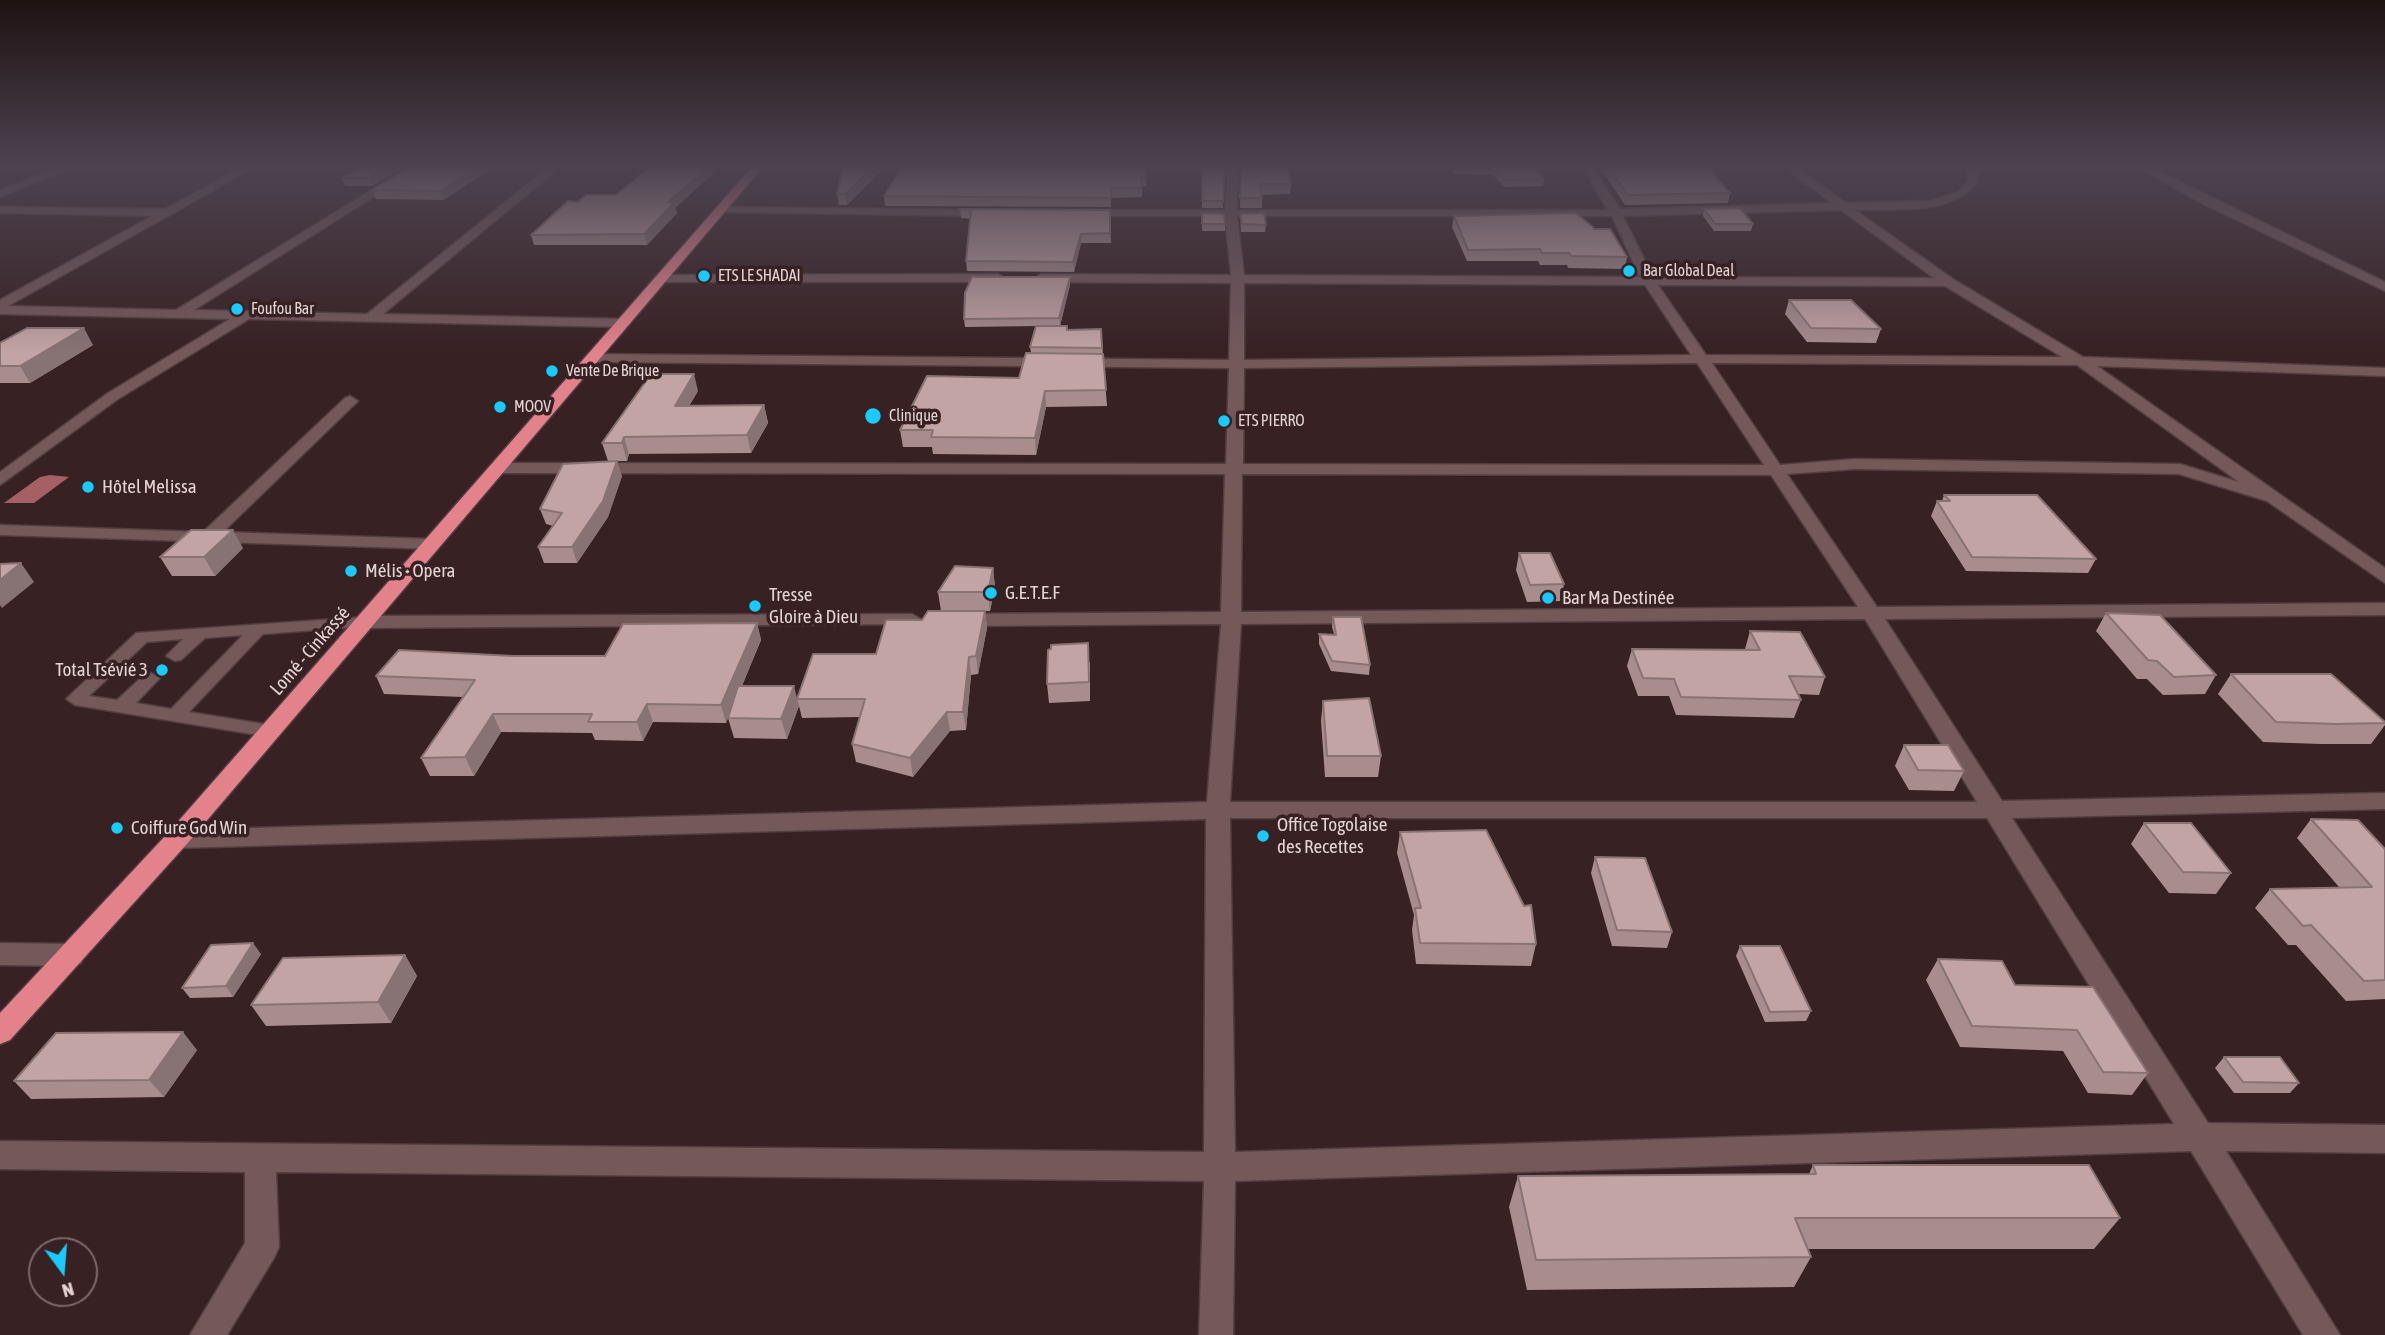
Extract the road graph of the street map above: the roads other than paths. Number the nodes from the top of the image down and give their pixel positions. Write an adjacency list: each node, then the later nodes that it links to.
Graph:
1 (140, 229): 14 (street)
2 (315, 229): 15 (street)
3 (478, 229): 17 (street)
4 (705, 229): 10 (highway, Lomé - Cinkassé)
5 (1233, 229): 9 (street)
6 (1624, 229): 11 (street)
7 (1875, 229): 12 (street)
8 (2264, 229): 13 (street)
9 (1238, 278): 10 (street); 11 (street); 22 (street)
10 (661, 279): 18 (highway, Lomé - Cinkassé)
11 (1647, 279): 12 (street); 20 (street)
12 (1948, 282): 21 (street)
13 (2385, 287)
14 (0, 308): 15 (street)
15 (180, 313): 16 (street)
16 (248, 314): 17 (street); 30 (street)
17 (372, 316): 18 (street)
18 (623, 323): 19 (highway, Lomé - Cinkassé)
19 (592, 358): 22 (street); 26 (highway, Lomé - Cinkassé)
20 (1701, 359): 21 (street); 22 (street); 29 (street)
21 (2080, 361): 23 (street); 25 (street)
22 (1236, 364): 27 (street)
23 (2385, 372)
24 (350, 401): 33 (street)
25 (2203, 448): 28 (street); 31 (street)
26 (498, 468): 27 (street); 34 (highway, Lomé - Cinkassé)
27 (1234, 468): 29 (street); 38 (street)
28 (2180, 469): 29 (street); 31 (street)
29 (1776, 470): 37 (street)
30 (0, 480)
31 (2274, 498): 35 (street)
32 (0, 530): 33 (street)
33 (208, 537): 34 (street)
34 (430, 545): 39 (highway, Lomé - Cinkassé)
35 (2385, 577)
36 (2385, 609): 37 (street)
37 (1872, 614): 38 (street); 49 (street)
38 (1231, 619): 39 (street); 48 (street)
39 (364, 622): 40 (lane); 46 (highway, Lomé - Cinkassé)
40 (258, 629): 41 (lane); 45 (lane)
41 (200, 633): 42 (lane); 44 (lane)
42 (175, 656)
43 (150, 678): 44 (lane)
44 (122, 706): 45 (lane)
45 (176, 715): 46 (lane)
46 (270, 731): 50 (highway, Lomé - Cinkassé)
47 (2385, 801): 49 (street)
48 (1218, 810): 49 (street); 50 (street); 58 (street)
49 (1997, 810): 54 (street)
50 (177, 839): 52 (highway, Lomé - Cinkassé)
51 (0, 954): 52 (street)
52 (71, 955): 53 (highway, Lomé - Cinkassé)
53 (0, 1032)
54 (2199, 1137): 55 (street); 58 (street); 61 (street)
55 (2385, 1139)
56 (0, 1155): 57 (street)
57 (260, 1157): 58 (street); 59 (street)
58 (1220, 1167): 60 (street)
59 (207, 1335)
60 (1216, 1335)
61 (2323, 1335)

